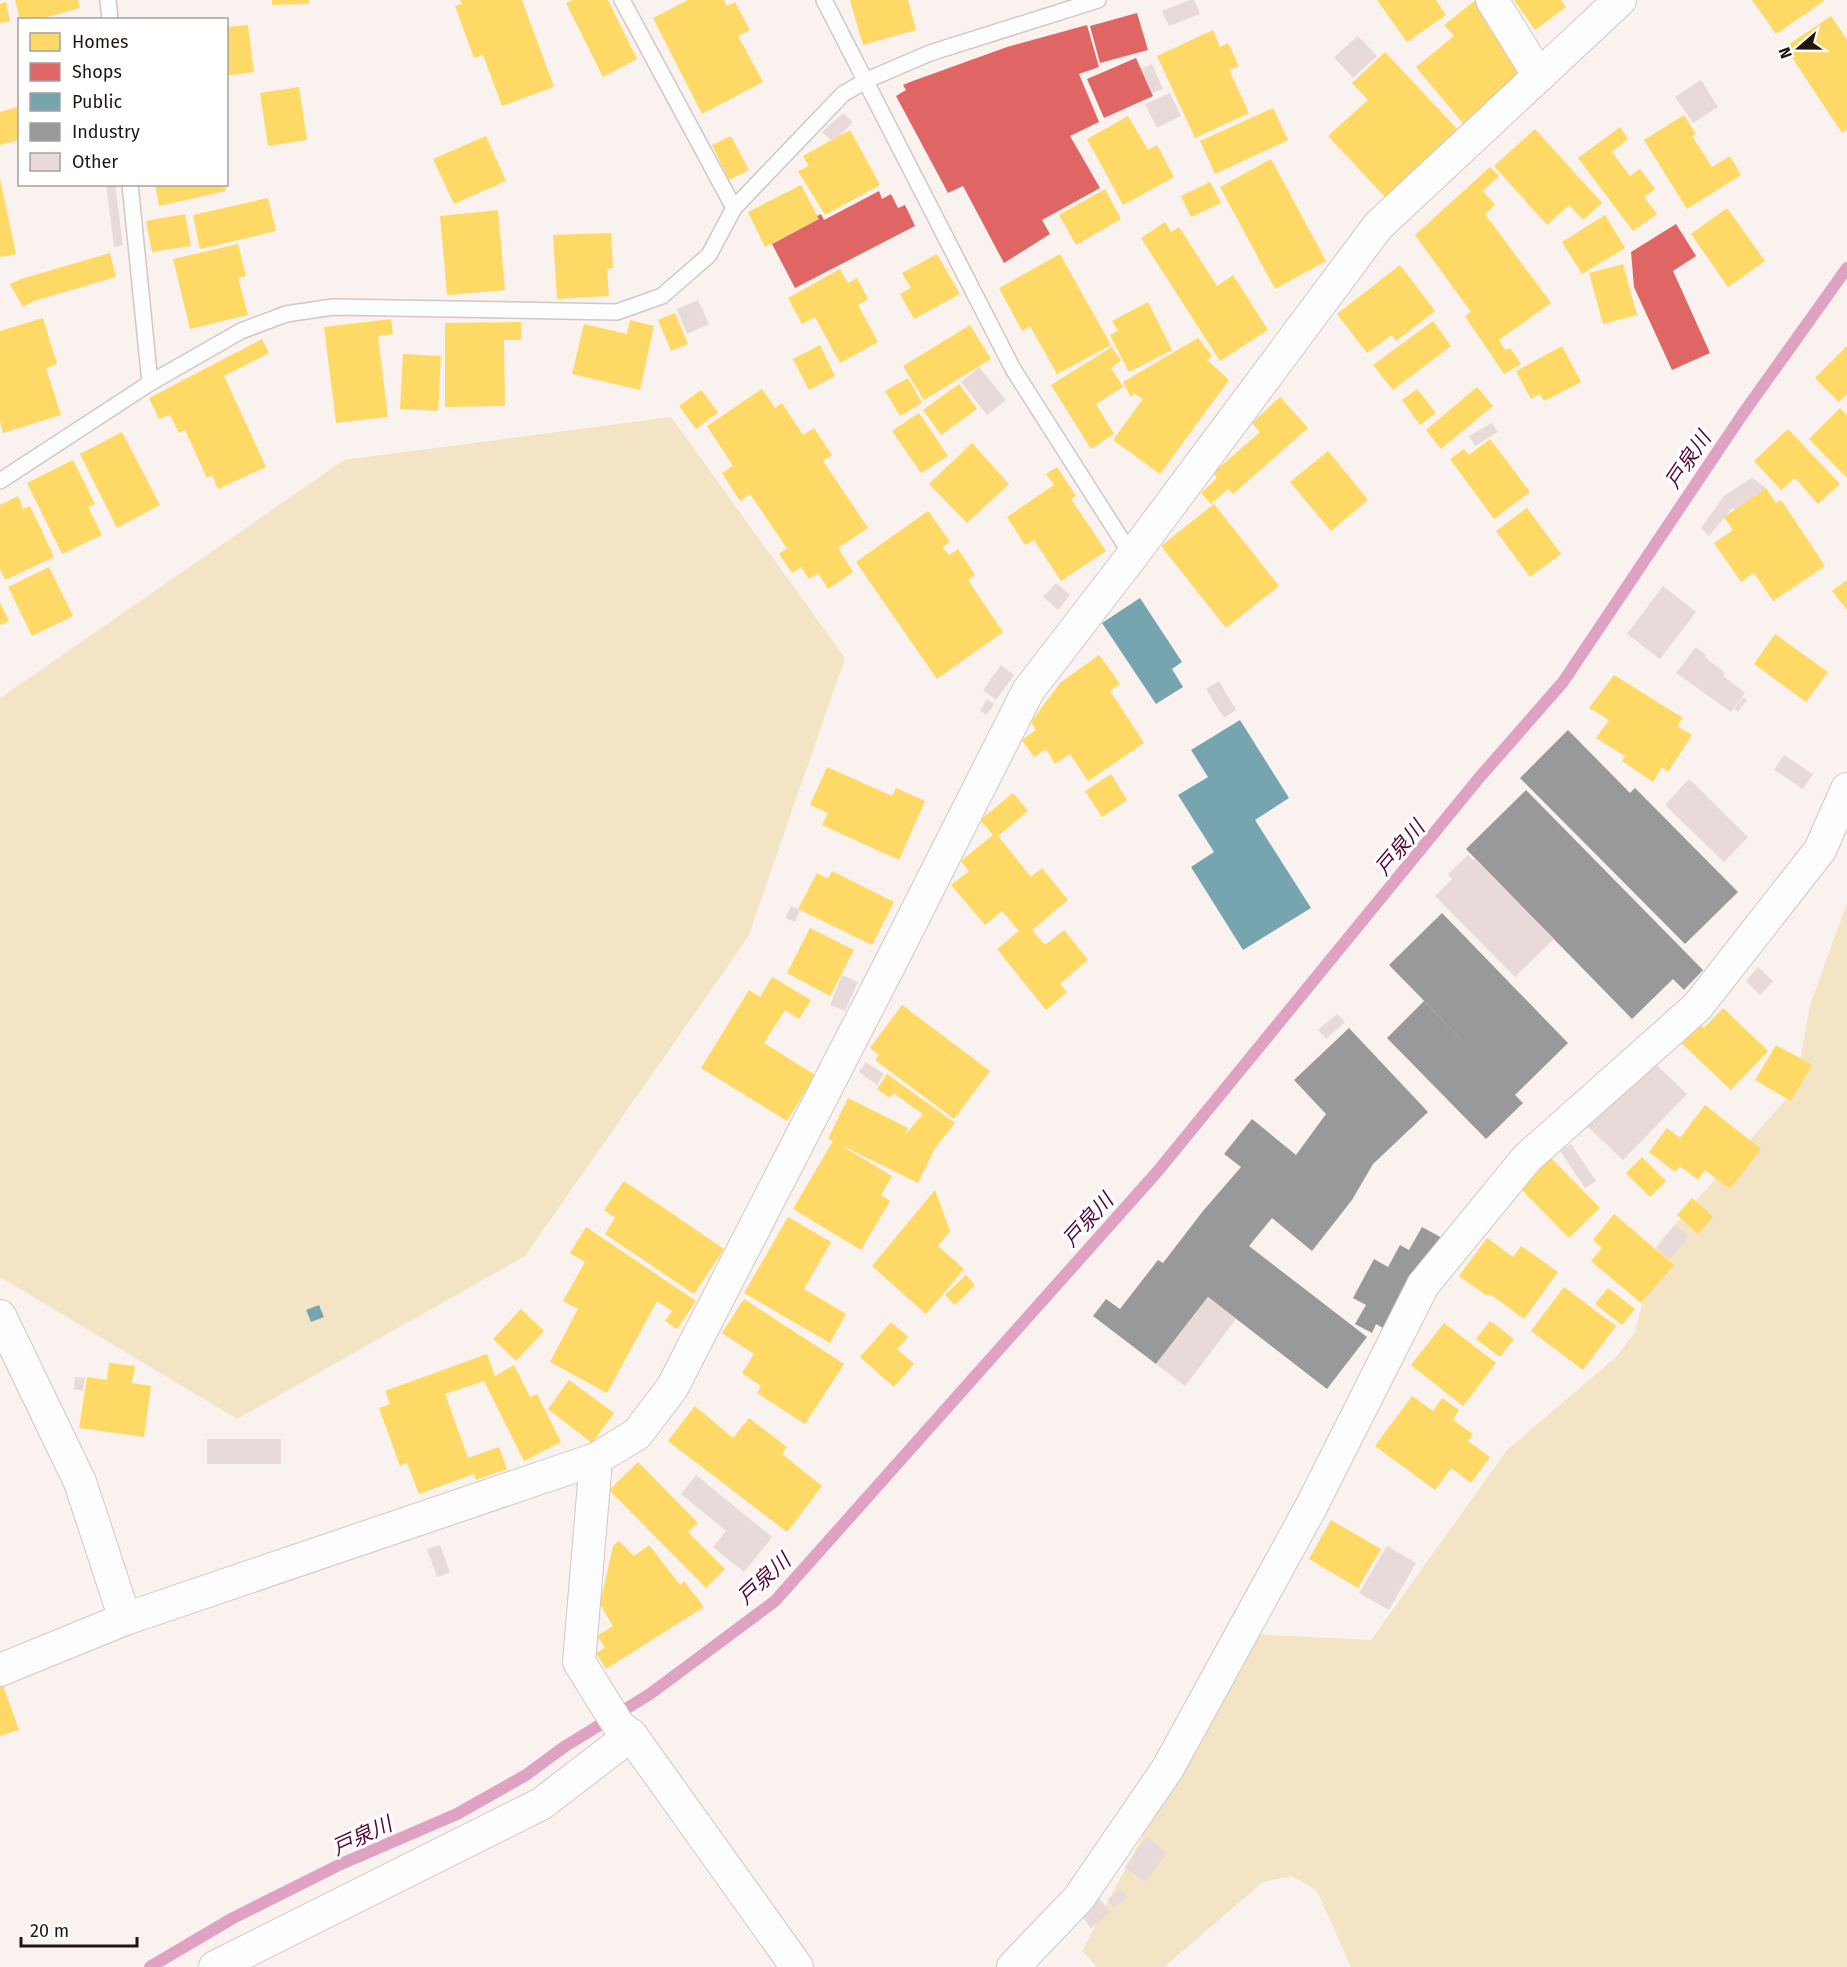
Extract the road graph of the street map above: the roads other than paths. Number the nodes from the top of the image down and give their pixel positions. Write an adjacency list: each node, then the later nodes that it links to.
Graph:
1 (108, 0): 7 (lane)
2 (621, 0): 11 (lane)
3 (824, 0): 9 (lane)
4 (1098, 0): 9 (lane)
5 (1492, 0): 8 (street)
6 (1620, 0): 8 (street)
7 (110, 18)
8 (1539, 76): 14 (street)
9 (867, 80): 11 (lane); 14 (lane)
10 (130, 186): 12 (lane)
11 (734, 208): 12 (lane)
12 (150, 383): 13 (lane)
13 (0, 482)
14 (1132, 556): 17 (street)
15 (1847, 789): 23 (street)
16 (0, 1316): 18 (street)
17 (596, 1459): 18 (street); 20 (street)
18 (125, 1619): 19 (street)
19 (0, 1670)
20 (625, 1731): 21 (street); 22 (street)
21 (215, 1967)
22 (797, 1967)
23 (1013, 1967)

